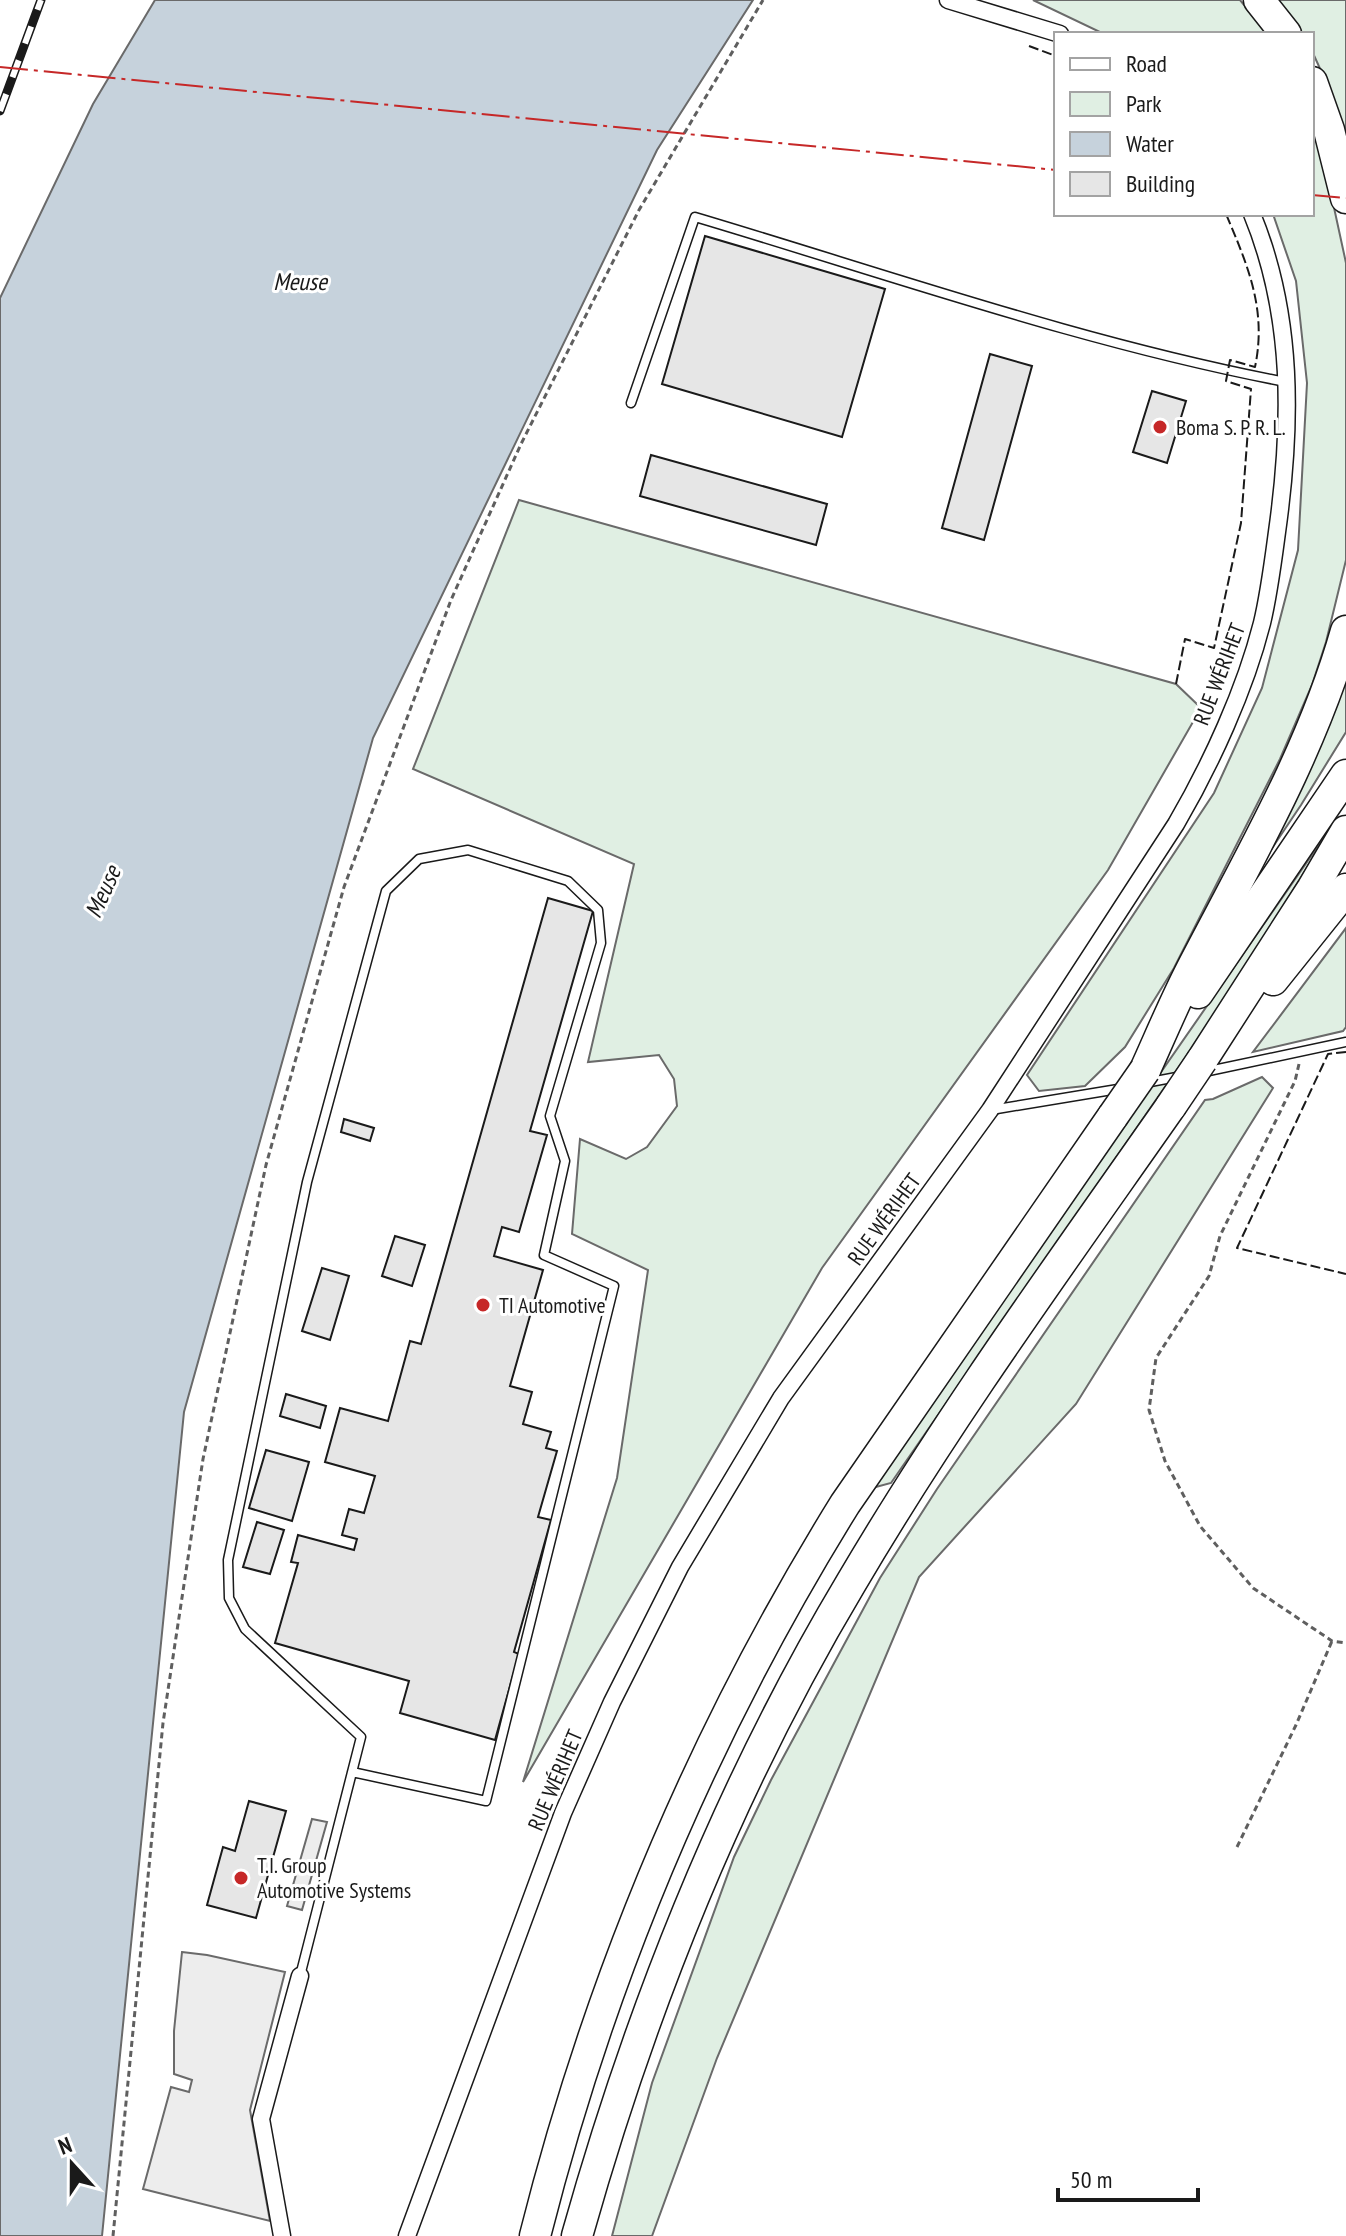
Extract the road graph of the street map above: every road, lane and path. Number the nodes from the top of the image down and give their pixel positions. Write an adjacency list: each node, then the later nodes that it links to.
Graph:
1 (948, 0): 3 (street)
2 (1259, 0): 4 (highway)
3 (1054, 32)
4 (1284, 32)
5 (1314, 88): 6 (highway)
6 (1346, 198)
7 (1253, 216): 8 (street, RUE WÉRIHET)
8 (1287, 382): 9 (lane); 18 (street, RUE WÉRIHET)
9 (631, 403)
10 (1346, 631): 17 (highway)
11 (1346, 775): 17 (highway)
12 (1346, 831): 16 (highway)
13 (1346, 889): 16 (highway)
14 (1346, 1042): 15 (lane)
15 (1301, 1052): 18 (lane); 19 (path)
16 (1204, 1058): 29 (highway, bridge)
17 (1145, 1070): 24 (highway, bridge)
18 (990, 1110): 26 (street, RUE WÉRIHET)
19 (1332, 1641): 20 (path); 22 (path)
20 (1346, 1643)
21 (352, 1772): 21 (lane); 23 (lane)
22 (1237, 1847)
23 (300, 1976): 25 (street)
24 (550, 2176): 27 (highway); 28 (highway)
25 (281, 2236)
26 (407, 2236)
27 (519, 2236)
28 (535, 2236)
29 (577, 2236)

